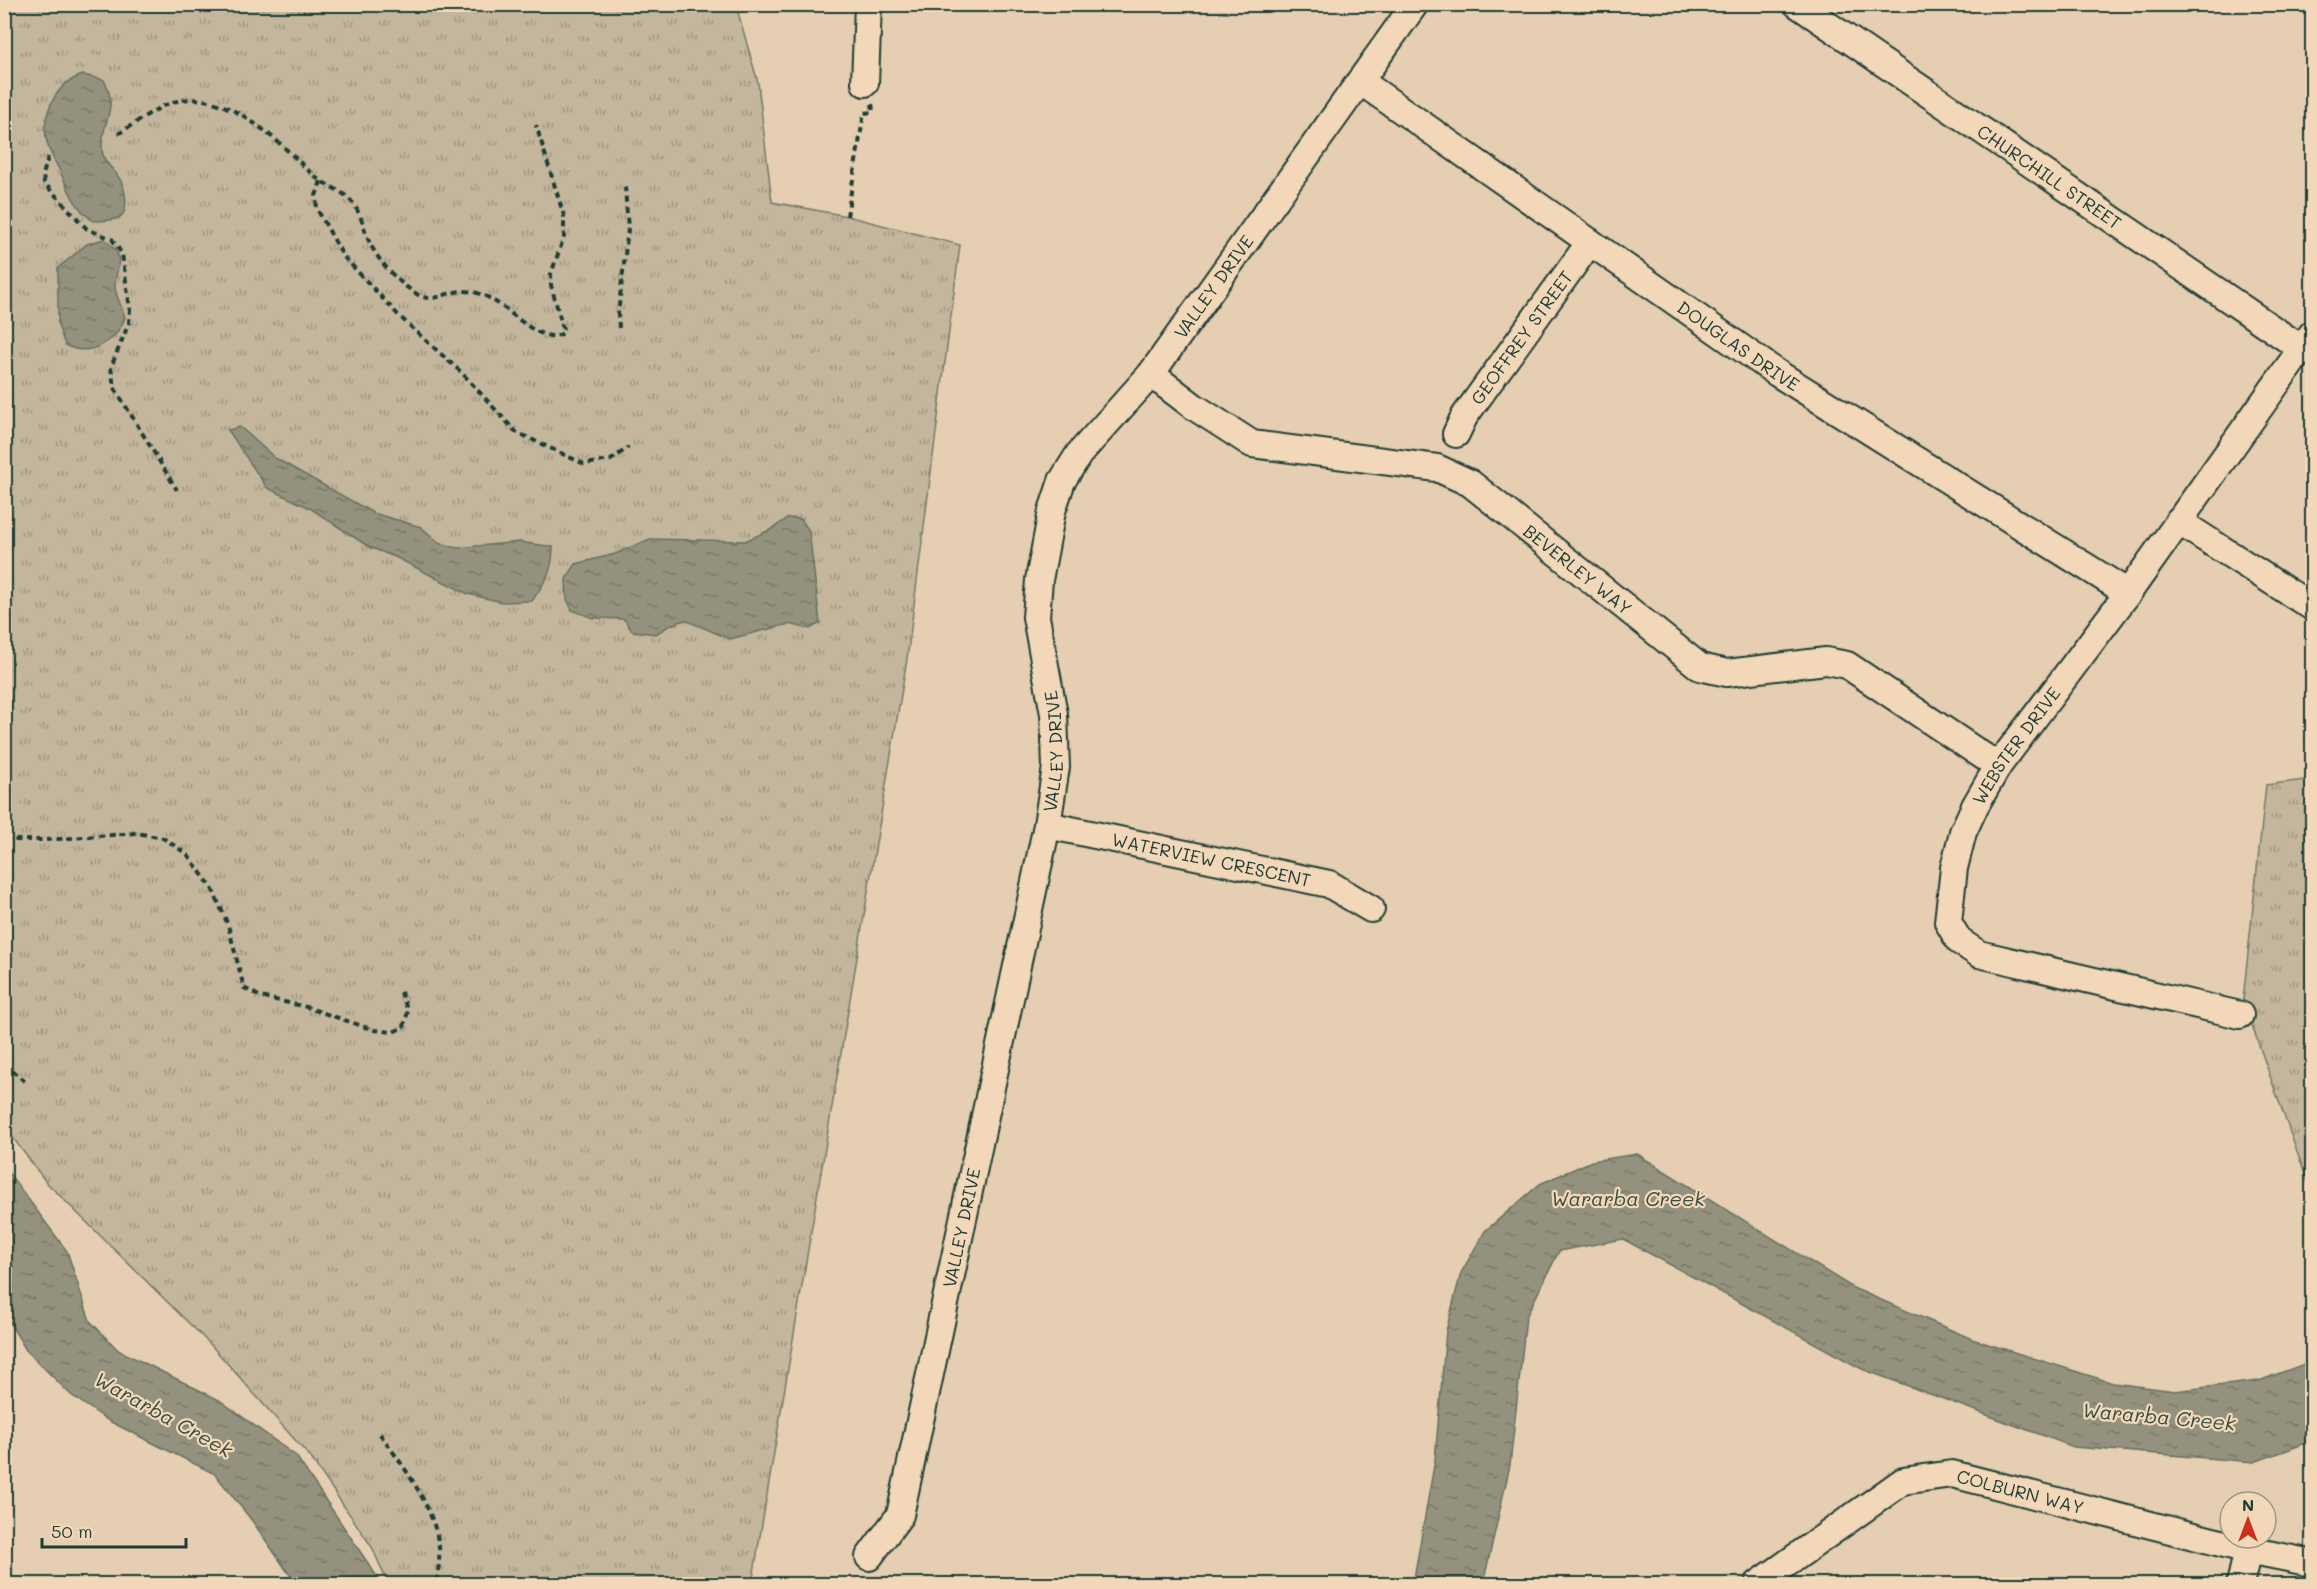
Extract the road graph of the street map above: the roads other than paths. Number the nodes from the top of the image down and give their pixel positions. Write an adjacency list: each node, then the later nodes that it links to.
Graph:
1 (868, 4): 5 (street)
2 (1414, 4): 4 (street, VALLEY DRIVE)
3 (1797, 4): 7 (street, CHURCHILL STREET)
4 (1360, 81): 6 (street, DOUGLAS DRIVE); 8 (street, VALLEY DRIVE)
5 (865, 82)
6 (1590, 242): 9 (street, GEOFFREY STREET); 11 (street, DOUGLAS DRIVE)
7 (2307, 341): 10 (street, WEBSTER DRIVE)
8 (1150, 374): 13 (street, BEVERLEY WAY); 14 (street, VALLEY DRIVE)
9 (1456, 434)
10 (2178, 520): 11 (street, WEBSTER DRIVE); 12 (street)
11 (2128, 593): 13 (street, WEBSTER DRIVE)
12 (2313, 607)
13 (1998, 766): 16 (street, WEBSTER DRIVE)
14 (1047, 825): 15 (street, WATERVIEW CRESCENT); 19 (street, VALLEY DRIVE)
15 (1371, 909)
16 (2240, 1016)
17 (2218, 1542): 21 (street, COLBURN WAY)
18 (2248, 1550): 20 (street, COLBURN WAY); 22 (street)
19 (869, 1557)
20 (2313, 1563)
21 (1758, 1584)
22 (2240, 1584)

